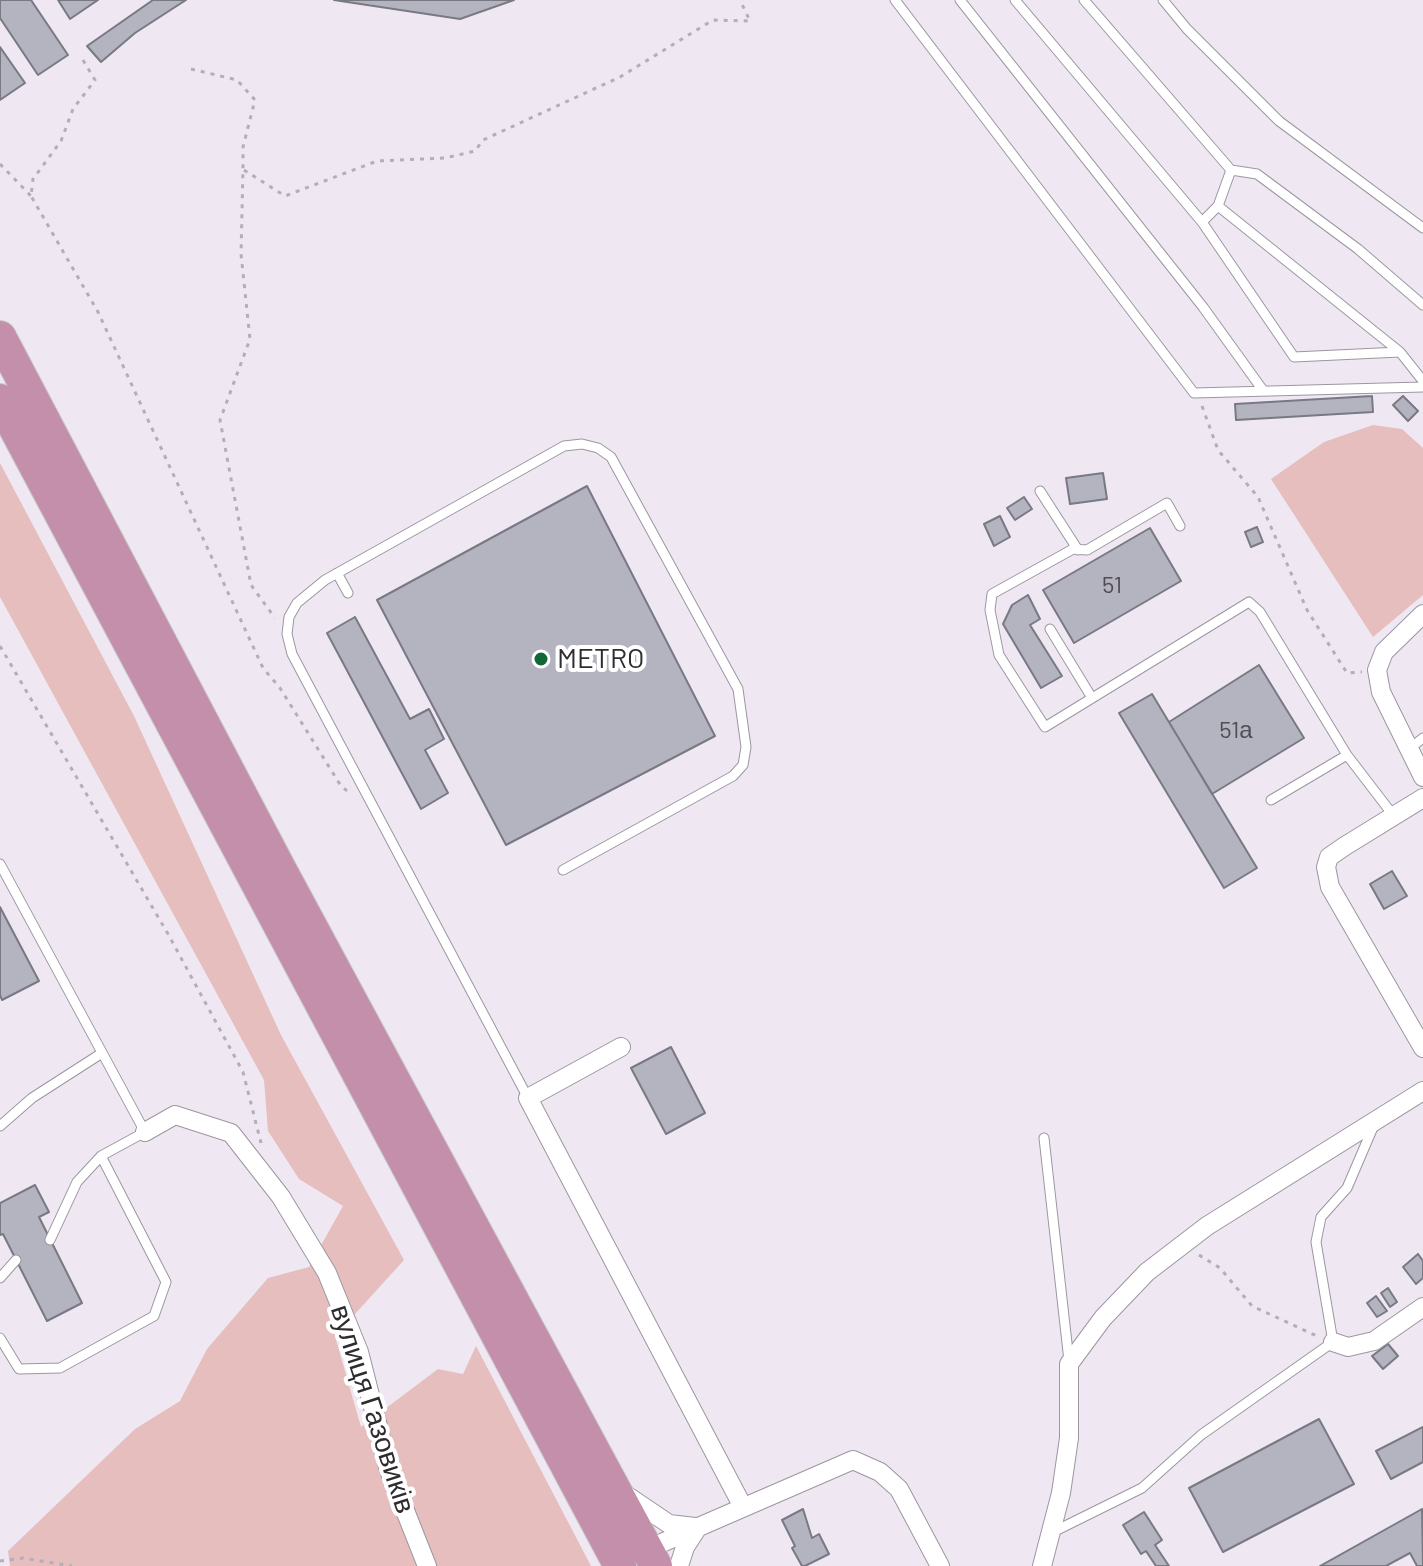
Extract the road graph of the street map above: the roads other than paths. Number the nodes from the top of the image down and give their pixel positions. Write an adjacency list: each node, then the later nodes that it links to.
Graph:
1 (895, 0): 14 (lane)
2 (960, 0): 14 (lane)
3 (1015, 0): 8 (lane)
4 (1084, 0): 6 (lane)
5 (1163, 0): 9 (lane)
6 (1231, 170): 7 (lane); 10 (lane)
7 (1218, 206): 8 (lane); 12 (lane)
8 (1202, 222): 12 (lane)
9 (1423, 228)
10 (1423, 305)
11 (0, 337): 49 (highway)
12 (1400, 352): 13 (lane)
13 (1423, 384): 14 (lane)
14 (1262, 389)
15 (0, 400): 53 (highway)
16 (1040, 491): 18 (lane)
17 (1180, 526): 18 (lane)
18 (1078, 550): 23 (lane)
19 (337, 573): 20 (lane); 31 (lane); 36 (lane)
20 (348, 593)
21 (1423, 614): 24 (street)
22 (1050, 629): 23 (lane)
23 (1092, 698): 25 (lane)
24 (1416, 744): 26 (street)
25 (1347, 755): 28 (lane); 29 (lane)
26 (1423, 777)
27 (1423, 798): 29 (street)
28 (1271, 800)
29 (1393, 815): 33 (street)
30 (0, 864): 34 (lane)
31 (563, 870)
32 (621, 1047): 36 (street)
33 (1423, 1048)
34 (102, 1053): 38 (lane); 39 (lane)
35 (1423, 1091): 37 (street)
36 (528, 1098): 50 (street)
37 (1375, 1123): 47 (lane); 48 (street)
38 (0, 1126)
39 (145, 1132): 41 (lane); 55 (street, вулиця Газовиків)
40 (1044, 1138): 48 (lane)
41 (101, 1156): 42 (lane); 46 (lane)
42 (50, 1240)
43 (16, 1260): 44 (lane)
44 (0, 1278)
45 (1423, 1307): 47 (street)
46 (0, 1338)
47 (1333, 1342): 52 (lane)
48 (1069, 1364): 52 (street)
49 (610, 1478): 51 (street); 54 (highway)
50 (743, 1507): 51 (street); 58 (street)
51 (698, 1527): 54 (street); 57 (street)
52 (1051, 1533): 59 (street)
53 (605, 1537): 54 (street); 56 (highway)
54 (648, 1561)
55 (427, 1566)
56 (620, 1566)
57 (679, 1566)
58 (940, 1566)
59 (1042, 1566)

